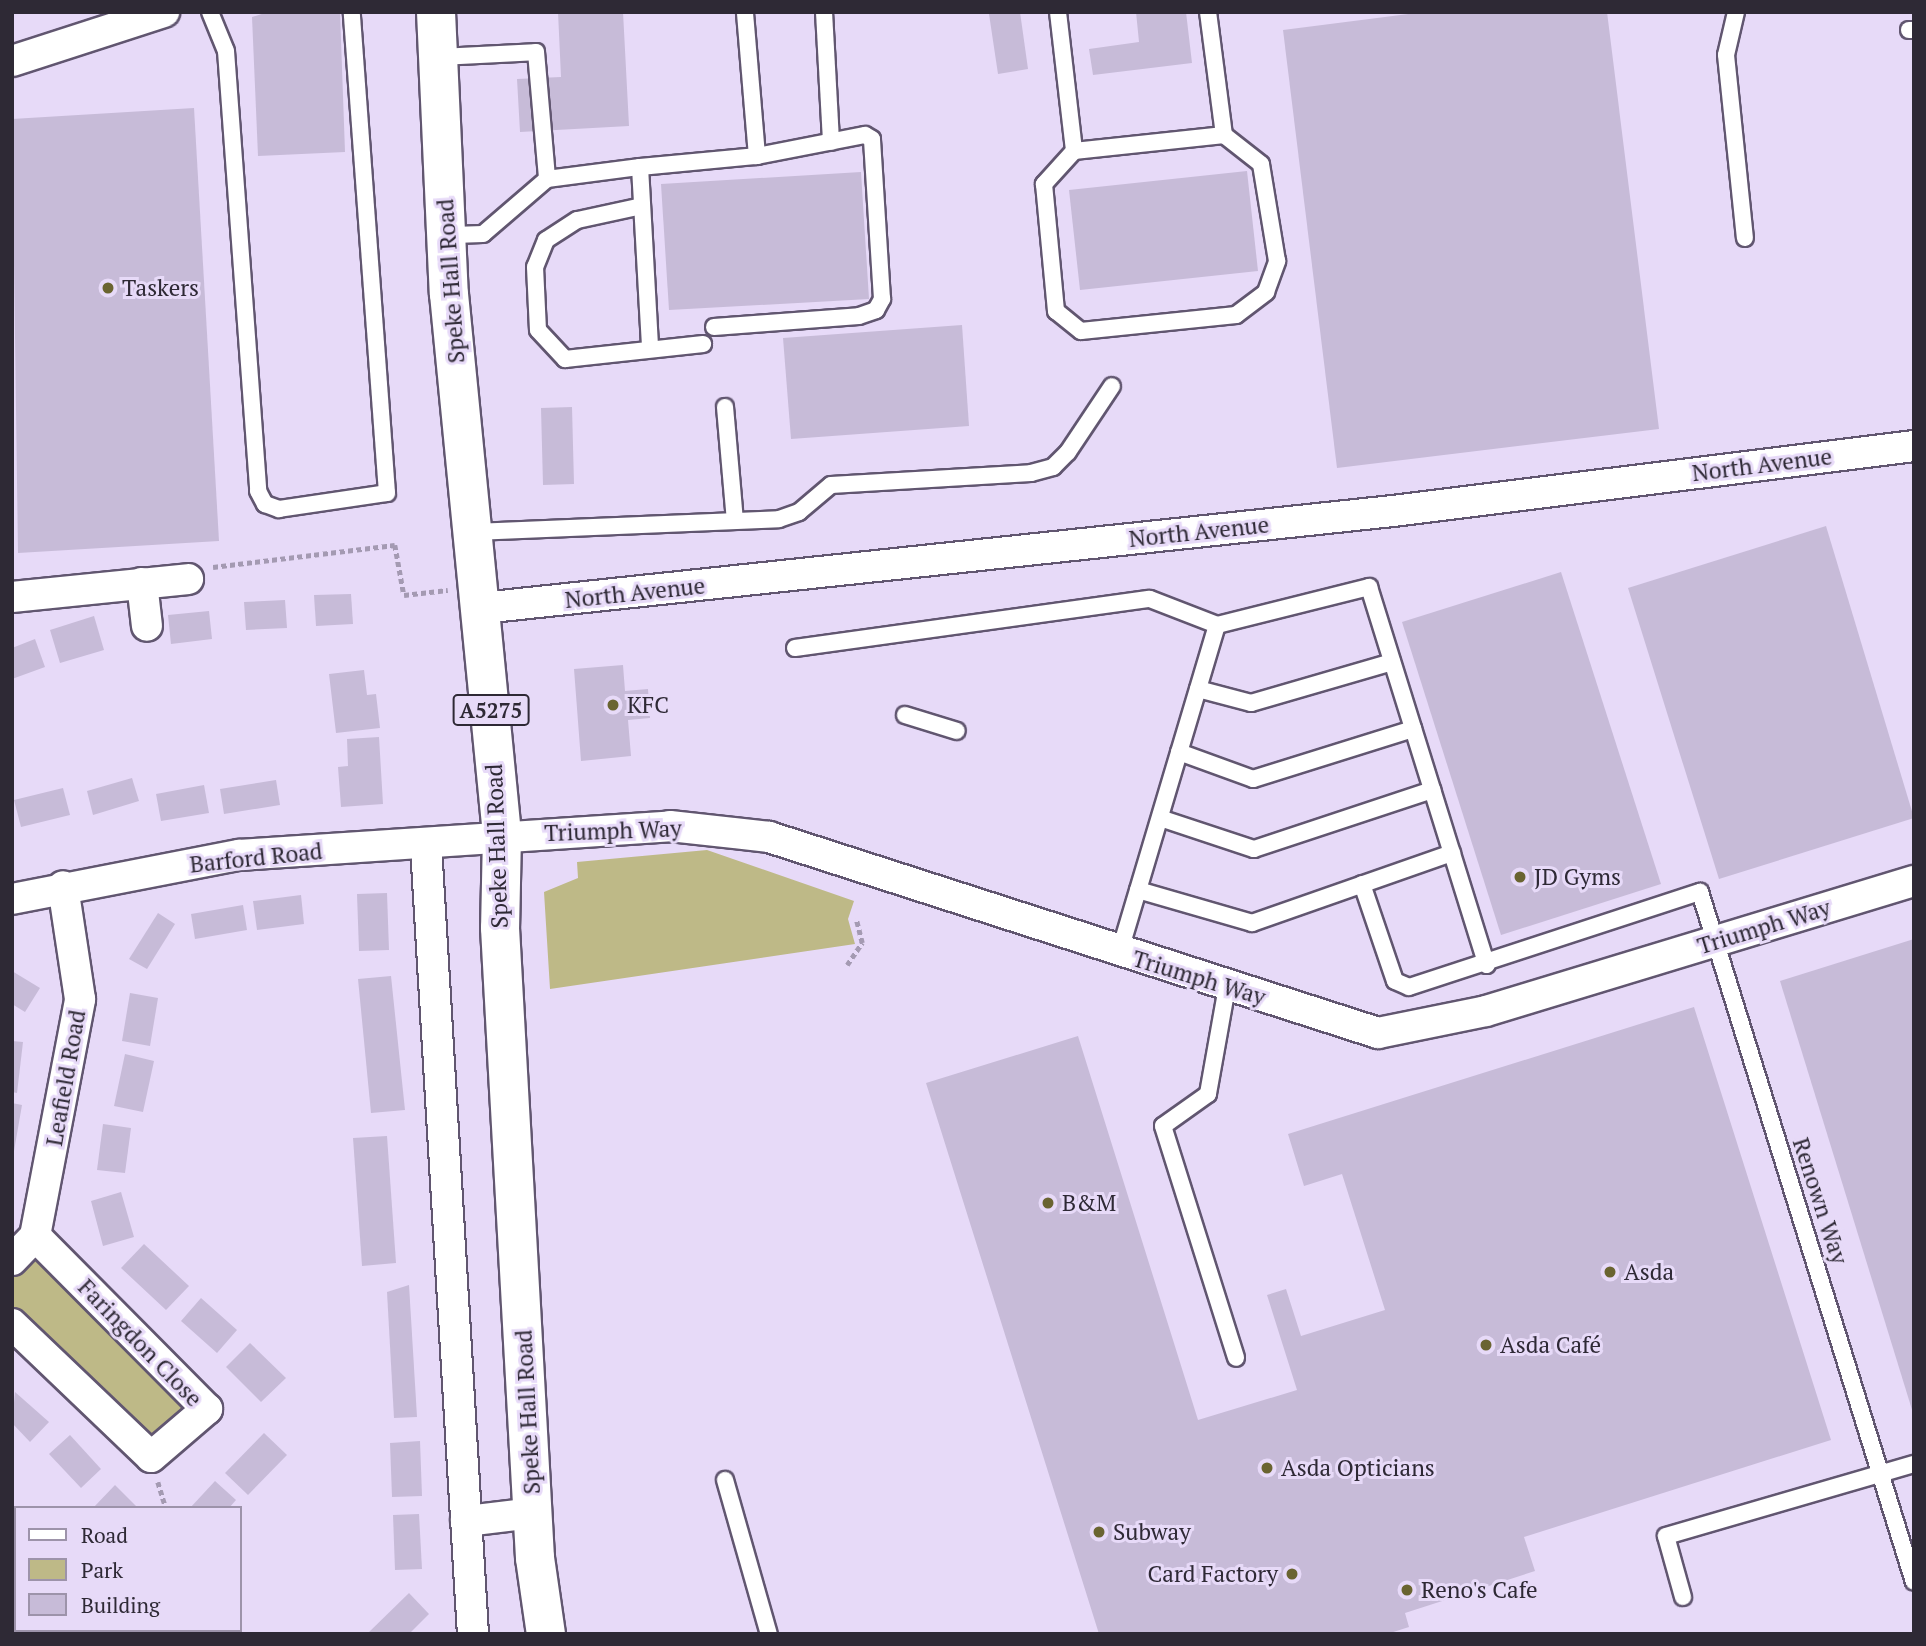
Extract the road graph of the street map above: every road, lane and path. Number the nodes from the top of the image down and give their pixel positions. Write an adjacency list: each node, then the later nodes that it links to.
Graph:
1 (164, 12): 11 (street)
2 (211, 12): 3 (lane)
3 (352, 12)
4 (436, 12): 10 (highway, Speke Hall Road / A5275)
5 (745, 12): 15 (lane)
6 (824, 12): 13 (lane)
7 (1058, 12): 14 (lane)
8 (1208, 12): 12 (lane)
9 (1736, 12): 20 (lane)
10 (438, 57): 17 (lane); 19 (highway, Speke Hall Road / A5275)
11 (12, 61)
12 (1224, 135): 14 (lane); 14 (lane)
13 (831, 142): 15 (lane); 21 (lane)
14 (1074, 151)
15 (757, 156): 16 (lane)
16 (640, 167): 17 (lane); 18 (lane)
17 (547, 179): 19 (lane)
18 (642, 206): 23 (lane); 23 (lane)
19 (446, 236): 28 (highway, Speke Hall Road / A5275)
20 (1745, 237)
21 (714, 327)
22 (704, 344): 23 (lane)
23 (650, 348)
24 (1112, 386): 27 (lane)
25 (725, 407): 27 (lane)
26 (1914, 446): 32 (street, North Avenue)
27 (735, 521): 28 (lane)
28 (474, 531): 32 (highway, Speke Hall Road / A5275)
29 (188, 579): 30 (street); 32 (path)
30 (142, 583): 31 (street); 34 (street)
31 (12, 597)
32 (481, 597): 44 (highway, Speke Hall Road / A5275)
33 (1217, 625): 35 (lane); 36 (lane); 37 (lane)
34 (147, 626)
35 (795, 648)
36 (1392, 662): 37 (lane); 39 (lane)
37 (1198, 689): 41 (lane)
38 (905, 715): 40 (lane)
39 (1413, 729): 41 (lane); 42 (lane)
40 (957, 731)
41 (1179, 752): 43 (lane)
42 (1432, 790): 43 (lane); 46 (lane)
43 (1160, 818): 50 (lane)
44 (502, 835): 45 (street, Barford Road); 54 (street, Triumph Way); 65 (highway, Speke Hall Road / A5275)
45 (426, 846): 49 (street, Barford Road); 66 (street)
46 (1452, 853): 47 (lane); 56 (lane)
47 (1362, 884): 50 (lane); 56 (lane)
48 (1902, 884): 53 (street, Triumph Way)
49 (63, 886): 51 (street, Barford Road); 58 (street, Leafield Road)
50 (1138, 890): 54 (lane)
51 (12, 899)
52 (856, 919): 55 (path)
53 (1713, 943): 56 (lane, Renown Way); 57 (street, Triumph Way); 63 (lane, Renown Way)
54 (1119, 954): 57 (street, Triumph Way)
55 (847, 965)
56 (1487, 965)
57 (1227, 987): 61 (lane)
58 (35, 1236): 59 (street); 60 (street, Faringdon Close)
59 (12, 1260)
60 (12, 1324)
61 (1236, 1358)
62 (1914, 1464): 63 (lane)
63 (1884, 1472): 68 (lane, Renown Way); 69 (lane)
64 (725, 1480): 73 (lane)
65 (532, 1513): 66 (street, Speke Hall Road); 67 (highway, Speke Hall Road)
66 (466, 1521): 70 (street)
67 (535, 1558): 71 (highway, Speke Hall Road); 72 (highway, Speke Hall Road)
68 (1914, 1582)
69 (1683, 1597)
70 (473, 1634)
71 (546, 1634)
72 (562, 1634)
73 (769, 1634)

